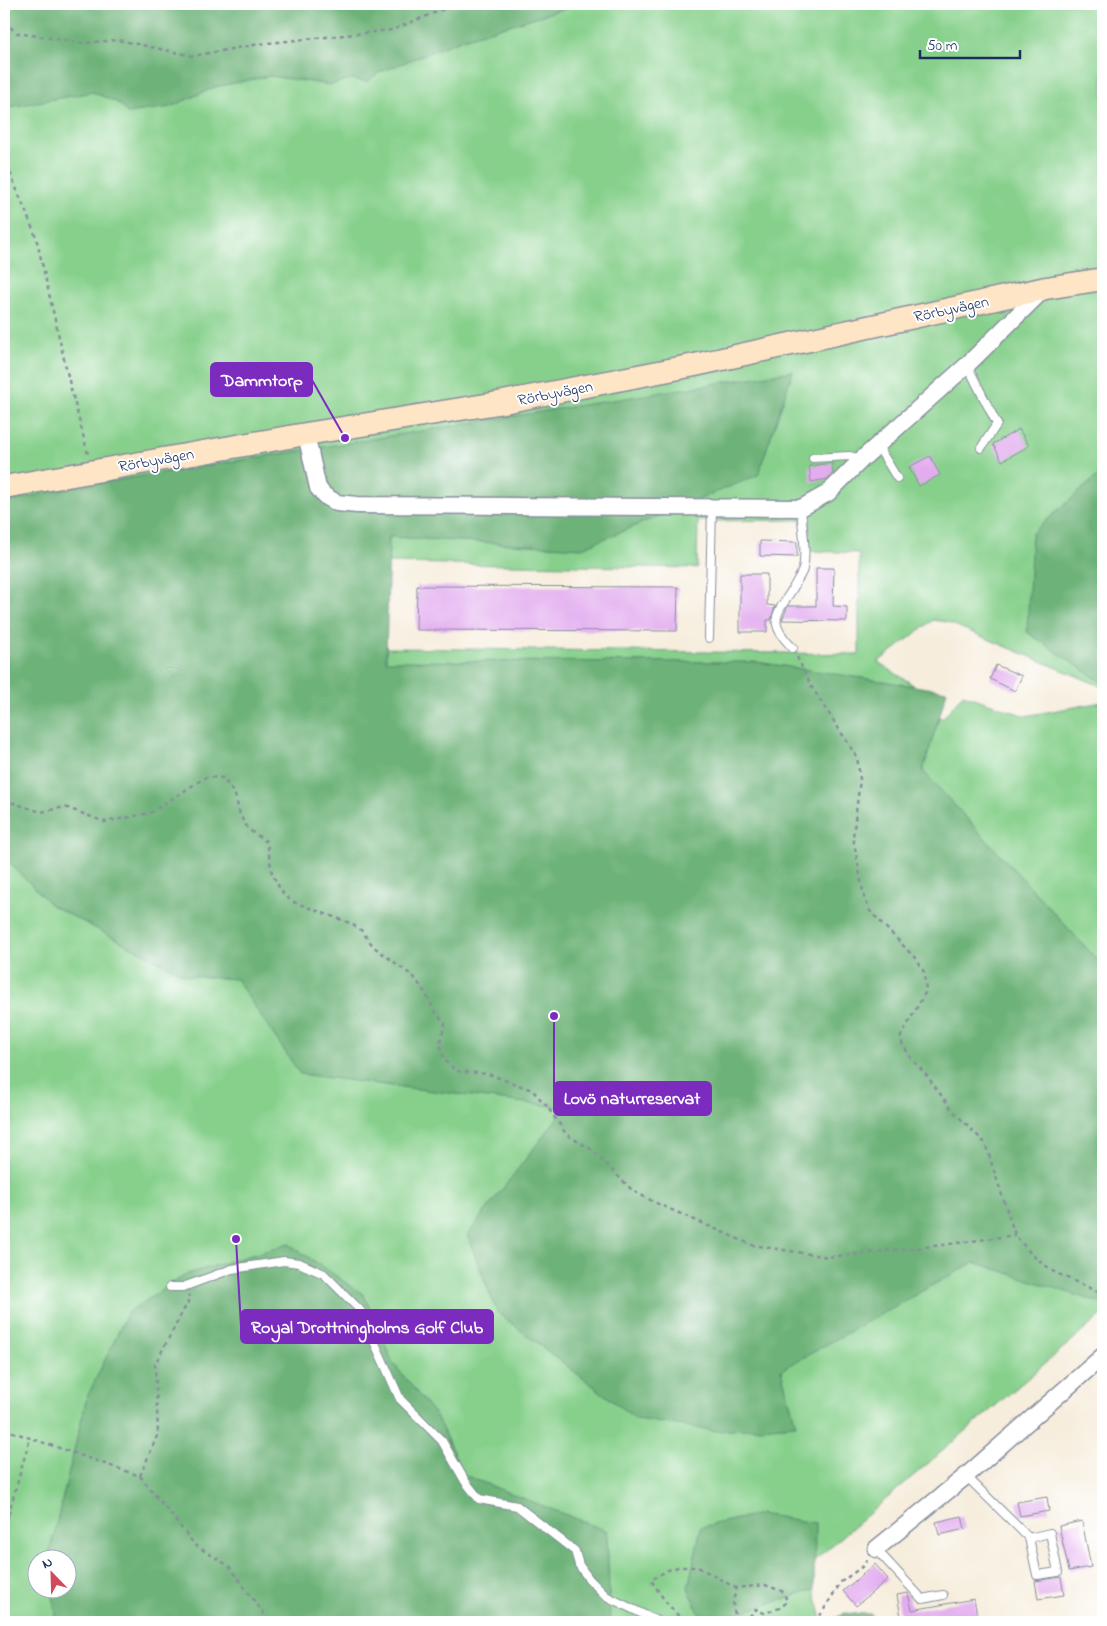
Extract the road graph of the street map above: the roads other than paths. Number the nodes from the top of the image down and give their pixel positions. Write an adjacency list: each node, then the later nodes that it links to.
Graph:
1 (1103, 281): 2 (street, Rörbyvägen)
2 (1046, 288): 3 (street); 4 (street, Rörbyvägen)
3 (967, 365): 5 (street); 6 (lane)
4 (306, 434): 10 (street, Rörbyvägen); 11 (street)
5 (877, 445): 8 (street); 9 (lane)
6 (981, 448)
7 (813, 458): 8 (lane)
8 (862, 459): 12 (street)
9 (897, 478)
10 (4, 487)
11 (712, 508): 12 (street); 13 (lane)
12 (801, 508): 14 (lane)
13 (709, 638)
14 (793, 648)
15 (170, 1287): 21 (lane)
16 (1103, 1356): 17 (street)
17 (966, 1476): 18 (lane); 19 (street)
18 (1029, 1538): 18 (lane)
19 (876, 1549): 20 (lane)
20 (943, 1595)
21 (659, 1622)

